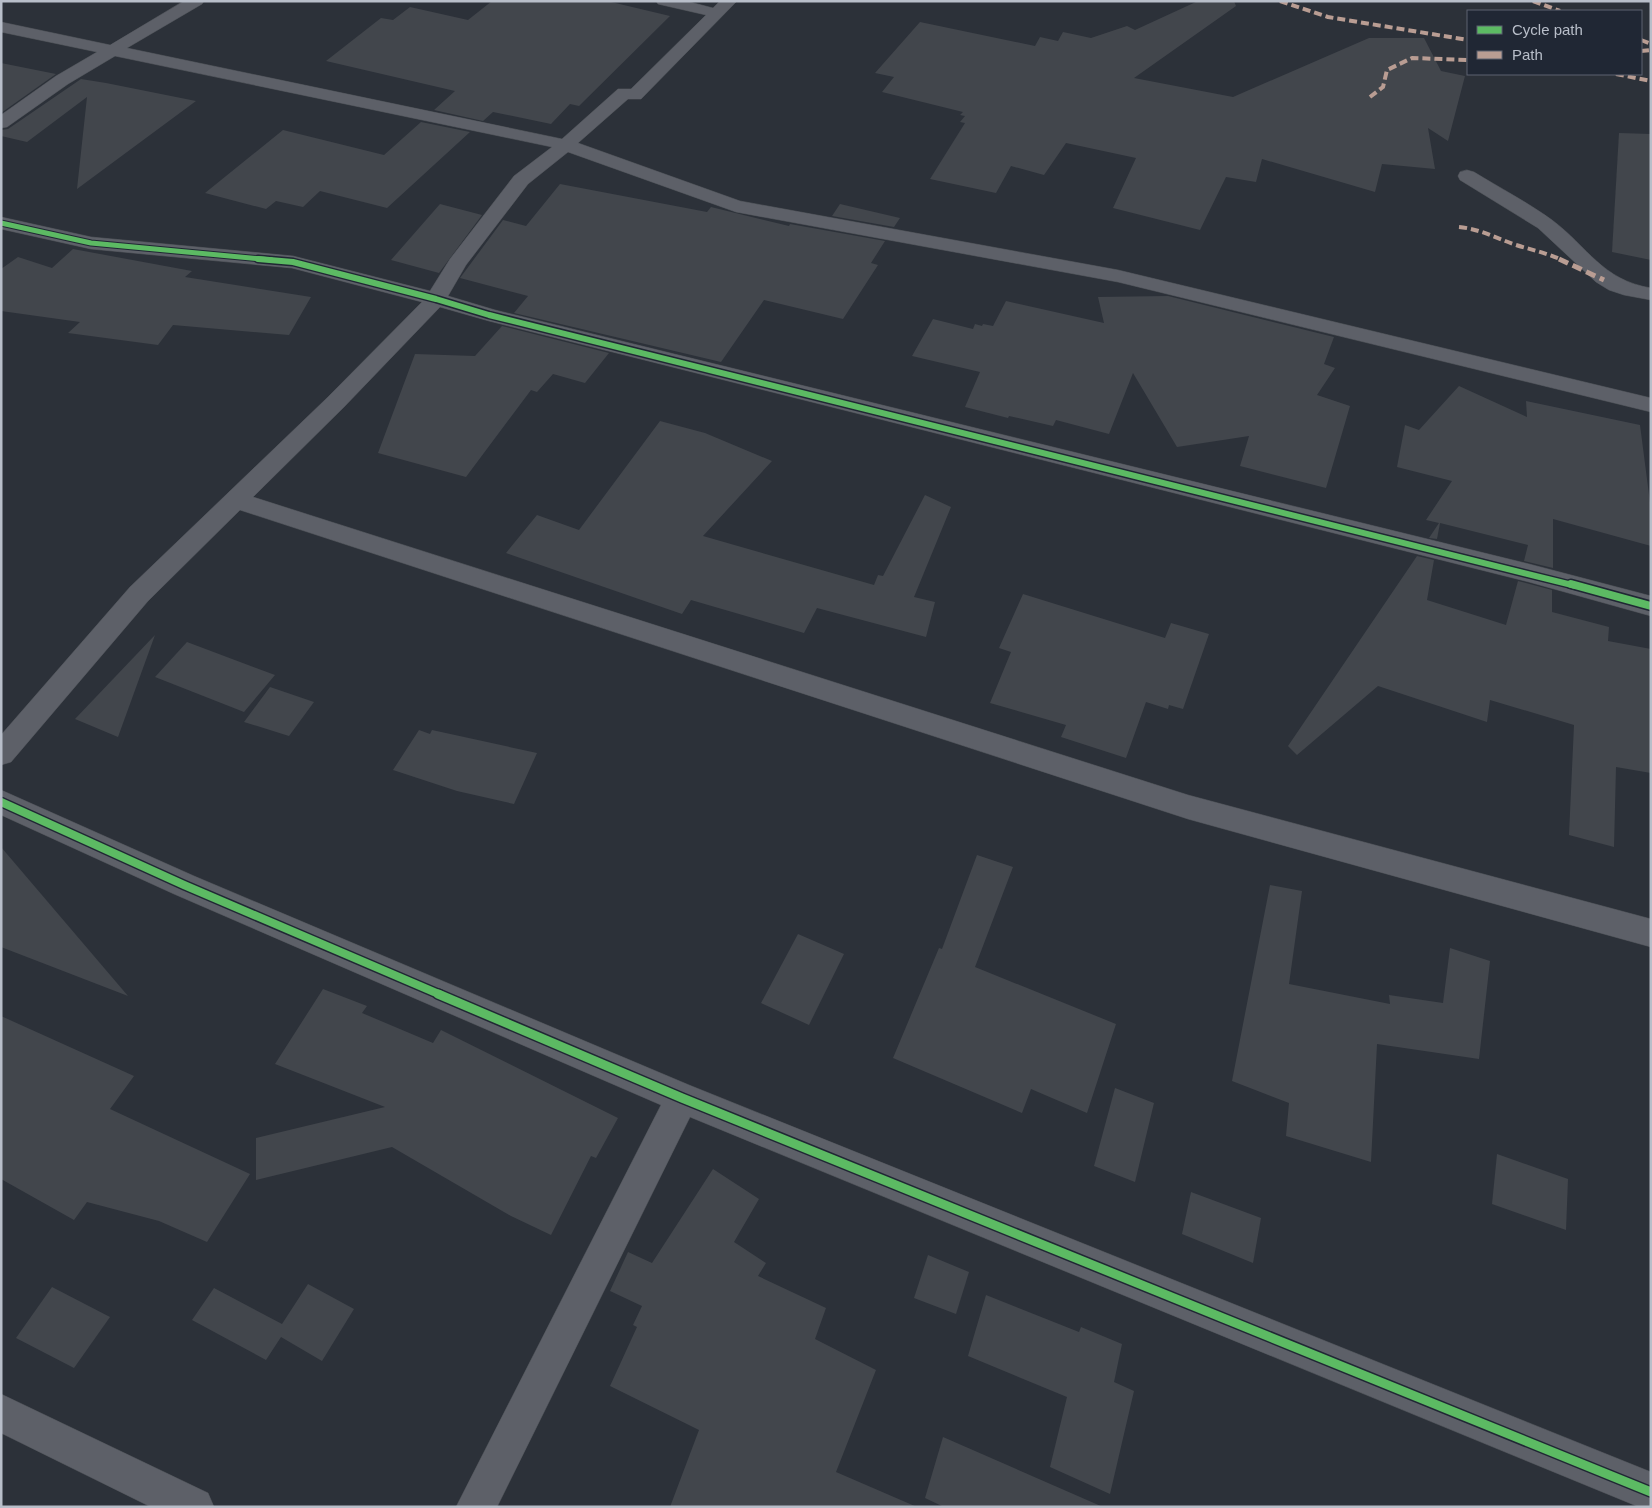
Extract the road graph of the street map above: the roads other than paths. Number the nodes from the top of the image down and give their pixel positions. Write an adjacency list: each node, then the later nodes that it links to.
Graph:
1 (196, 1): 6 (street)
2 (664, 1): 4 (street)
3 (729, 1): 4 (street)
4 (716, 13): 8 (street)
5 (1, 27): 6 (street)
6 (116, 49): 7 (street); 8 (street)
7 (1, 122)
8 (566, 144): 12 (street); 13 (street)
9 (1467, 176): 11 (street)
10 (1, 223): 12 (street)
11 (1651, 294)
12 (436, 299): 14 (street); 15 (street)
13 (1651, 404)
14 (236, 500): 16 (street); 18 (street)
15 (1651, 606)
16 (1, 754)
17 (1, 802): 19 (street)
18 (1651, 933)
19 (682, 1098): 21 (street); 23 (street)
20 (1, 1413): 22 (street)
21 (1651, 1492)
22 (194, 1507)
23 (476, 1507)

